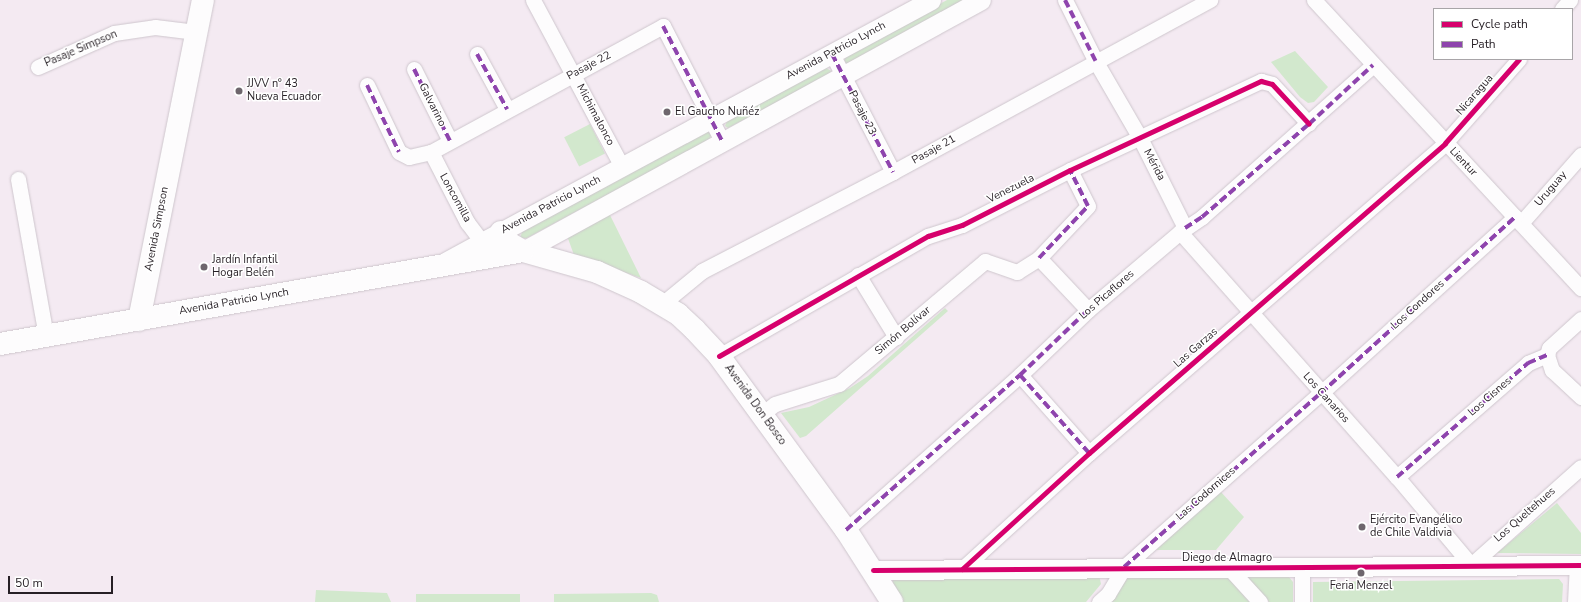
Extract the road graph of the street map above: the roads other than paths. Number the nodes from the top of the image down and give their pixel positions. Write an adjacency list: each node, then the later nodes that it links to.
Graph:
1 (203, 0): 10 (main road, Avenida Simpson)
2 (533, 0): 18 (street, Michimalonco)
3 (931, 0): 12 (street, Avenida Patricio Lynch)
4 (981, 0): 19 (street)
5 (1065, 0): 14 (street, Mérida)
6 (1210, 0): 14 (street, Pasaje 21)
7 (1314, 0): 15 (street, Lientur)
8 (1570, 0): 9 (street)
9 (1563, 8)
10 (196, 32): 16 (street, Pasaje Simpson); 47 (main road, Avenida Simpson)
11 (477, 54): 21 (street)
12 (832, 54): 19 (street, Pasaje 23); 22 (street, Avenida Patricio Lynch)
13 (1518, 60): 27 (street, Nicaragua)
14 (1096, 62): 24 (street, Mérida); 32 (street, Pasaje 21)
15 (1373, 65): 23 (street, Los Picaflores); 27 (street, Lientur)
16 (38, 67)
17 (414, 69): 25 (street, Galvarino)
18 (573, 74): 21 (street, Pasaje 22); 22 (street, Pasaje 22); 30 (street, Michimalonco)
19 (843, 75): 26 (street); 32 (street, Pasaje 23)
20 (366, 85): 28 (street, Pasaje 22)
21 (507, 109): 25 (street, Pasaje 22)
22 (710, 119): 26 (street, Pasaje 22); 30 (street, Avenida Patricio Lynch)
23 (1309, 124): 24 (street, Venezuela); 35 (street, Los Picaflores)
24 (1140, 138): 31 (street, Venezuela); 35 (street, Mérida)
25 (450, 141): 28 (street, Pasaje 22)
26 (722, 141): 38 (street)
27 (1445, 143): 34 (street, Lientur); 45 (street, Las Garzas)
28 (431, 152): 37 (street, Loncomilla)
29 (1581, 155): 34 (street, Uruguay)
30 (622, 167): 36 (street, Avenida Patricio Lynch)
31 (1070, 170): 39 (street, Simón Bolívar); 41 (street, Venezuela)
32 (893, 172): 43 (street, Pasaje 21)
33 (18, 179): 48 (street)
34 (1518, 220): 42 (street, Lientur); 54 (street, Los Condores)
35 (1182, 230): 44 (street, Los Picaflores); 45 (street, Los Canarios)
36 (501, 232): 37 (street, Avenida Patricio Lynch); 38 (main road, Avenida Don Bosco)
37 (482, 242): 40 (street, Avenida Patricio Lynch)
38 (524, 251): 40 (main road, Avenida Don Bosco); 43 (main road, Avenida Don Bosco)
39 (1039, 258): 44 (street); 49 (street, Simón Bolívar)
40 (438, 266): 47 (main road, Avenida Patricio Lynch)
41 (858, 275): 49 (street); 52 (street, Venezuela)
42 (1581, 288)
43 (662, 304): 52 (main road, Avenida Don Bosco)
44 (1088, 310): 53 (street, Los Picaflores)
45 (1251, 314): 54 (street, Los Canarios); 57 (street, Las Garzas)
46 (1581, 319): 51 (street)
47 (139, 320): 48 (main road)
48 (46, 336): 50 (main road)
49 (896, 337): 56 (street, Simón Bolívar)
50 (0, 344)
51 (1547, 355): 55 (street); 59 (street, Los Cisnes)
52 (718, 356): 56 (main road, Avenida Don Bosco)
53 (1020, 375): 57 (street); 60 (street, Los Picaflores)
54 (1321, 393): 59 (street, Los Canarios); 63 (street, Las Codornices)
55 (1581, 397)
56 (762, 414): 60 (main road, Avenida Don Bosco)
57 (1090, 453): 66 (street, Las Garzas)
58 (1581, 467): 61 (street, Los Queltehues)
59 (1397, 477): 61 (street, Los Canarios)
60 (846, 530): 67 (main road, Avenida Don Bosco)
61 (1471, 565): 62 (street, Diego de Almagro); 65 (street, Diego de Almagro)
62 (1579, 565): 72 (street)
63 (1124, 567): 64 (street, Diego de Almagro); 66 (street, Diego de Almagro); 69 (street, Las Codornices)
64 (1230, 568): 65 (street, Diego de Almagro); 70 (street)
65 (1302, 568): 71 (street)
66 (962, 569): 67 (street, Diego de Almagro)
67 (873, 570): 68 (main road, Avenida Don Bosco)
68 (892, 602)
69 (1099, 602)
70 (1260, 602)
71 (1302, 602)
72 (1575, 602)

